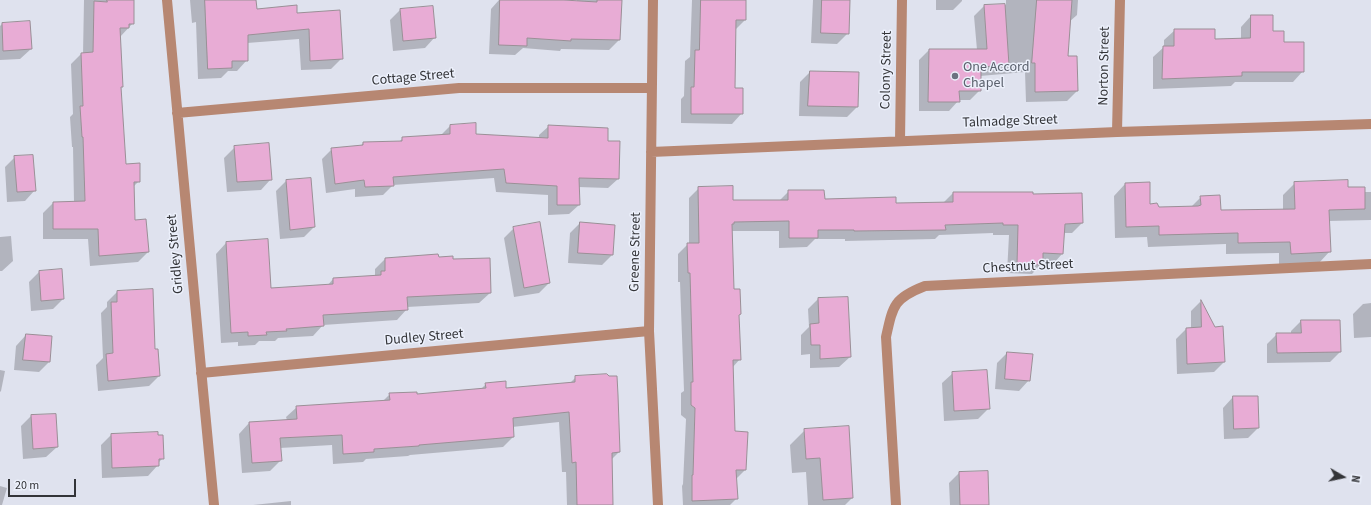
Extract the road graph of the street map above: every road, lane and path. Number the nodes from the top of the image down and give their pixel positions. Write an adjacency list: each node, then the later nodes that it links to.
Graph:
1 (167, 0): 6 (street, Gridley Street)
2 (653, 0): 5 (street, Greene Street)
3 (902, 0): 9 (street, Colony Street)
4 (1120, 0): 8 (street, Norton Street)
5 (652, 88): 6 (street, Cottage Street); 10 (street, Greene Street)
6 (177, 113): 13 (street, Gridley Street)
7 (1371, 124): 8 (street, Talmadge Street)
8 (1117, 132): 9 (street, Talmadge Street)
9 (900, 141): 10 (street, Talmadge Street)
10 (651, 152): 12 (street, Greene Street)
11 (1371, 264): 16 (street, Chestnut Street)
12 (649, 331): 13 (street, Dudley Street); 15 (street, Greene Street)
13 (201, 373): 14 (street, Gridley Street)
14 (214, 505)
15 (658, 505)
16 (896, 505)

